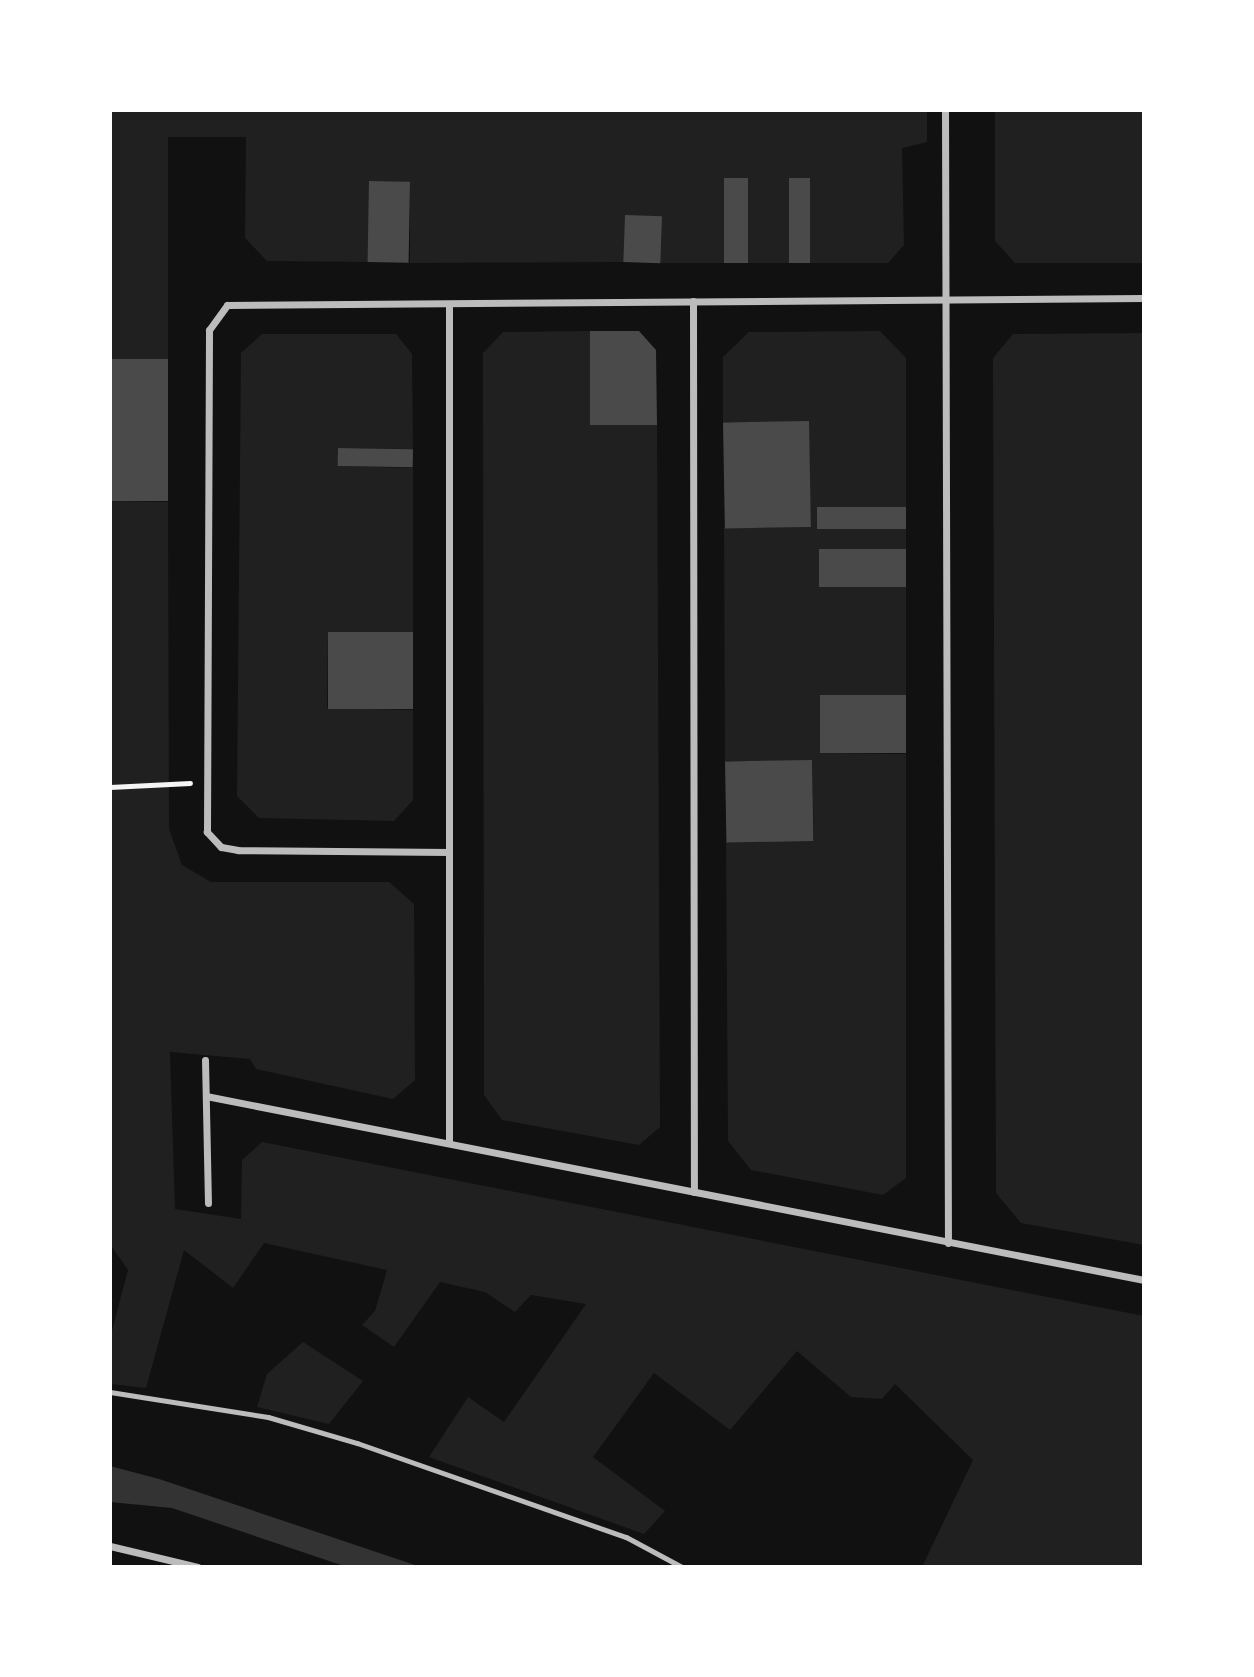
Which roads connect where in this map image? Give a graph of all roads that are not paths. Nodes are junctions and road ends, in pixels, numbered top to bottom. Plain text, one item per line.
1 (945, 110) edge
2 (1144, 298) edge
3 (945, 300) junction
4 (693, 301) junction
5 (449, 304) junction
6 (449, 852) junction
7 (205, 1060) dead end
8 (206, 1096) junction
9 (449, 1143) junction
10 (694, 1192) junction
11 (208, 1203) dead end
12 (948, 1243) junction
13 (1144, 1280) edge
14 (110, 1392) edge
15 (110, 1546) edge
16 (198, 1567) edge
17 (682, 1567) edge

1 - 3 street
2 - 3 street
3 - 4 street
3 - 12 street
4 - 5 street
4 - 10 street
5 - 6 street
5 - 6 street
6 - 9 street
7 - 8 street
8 - 9 street
8 - 11 street
9 - 10 street
10 - 12 street
12 - 13 street
14 - 17 lane
15 - 16 street

